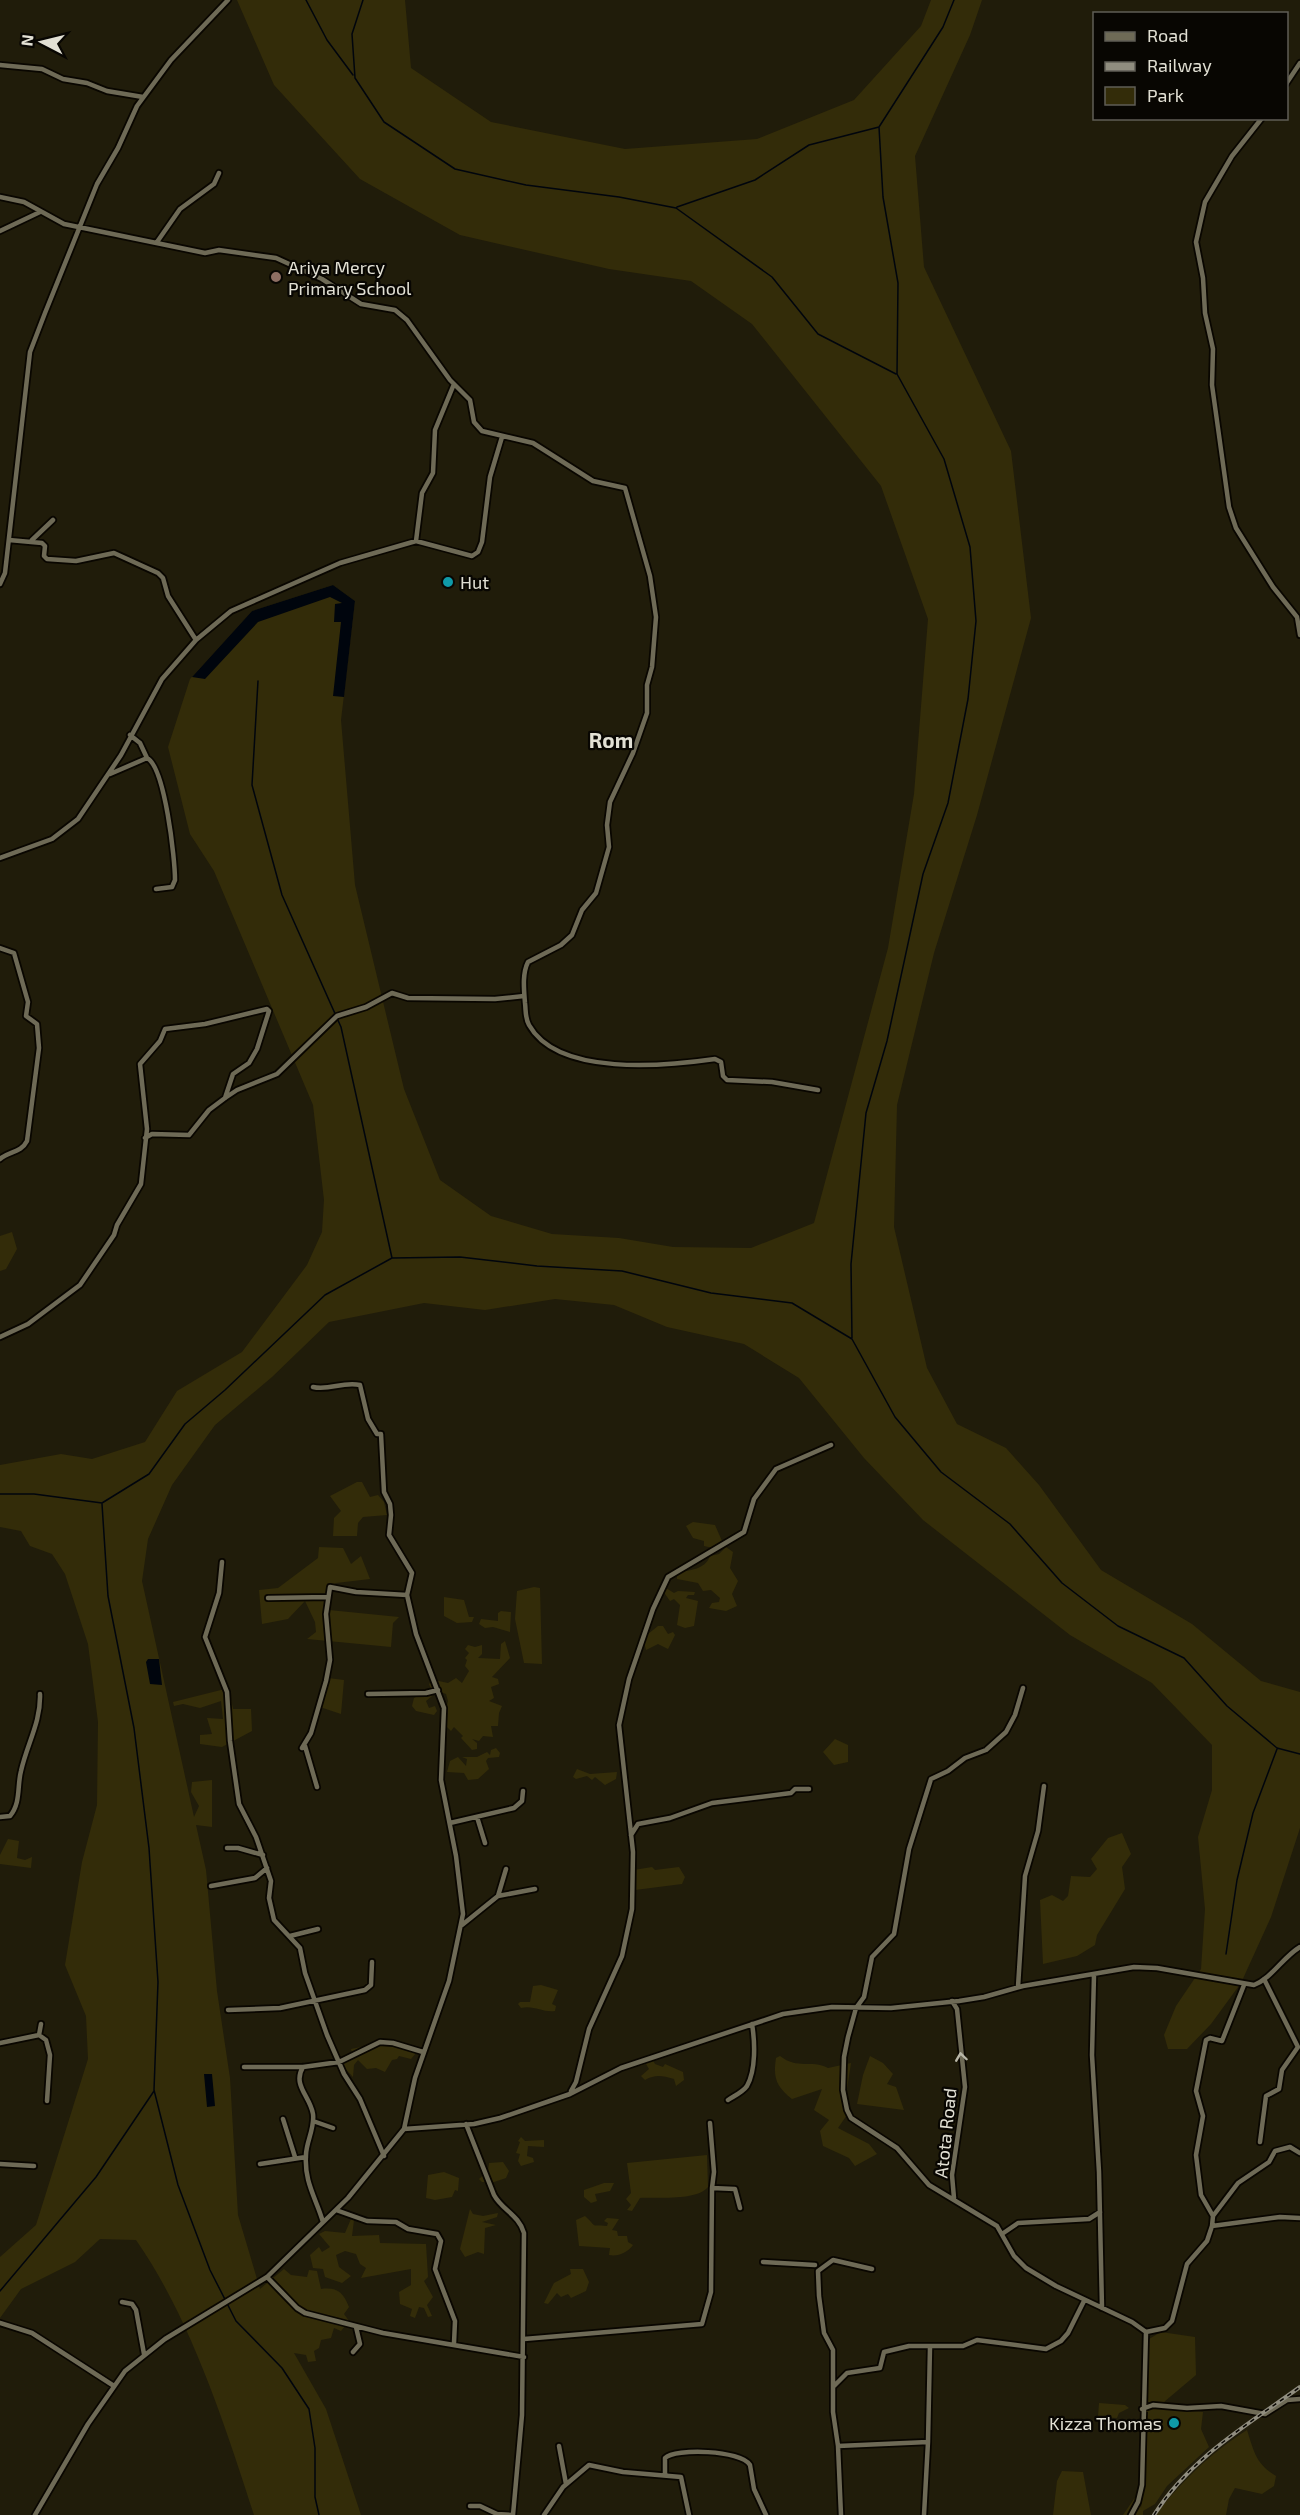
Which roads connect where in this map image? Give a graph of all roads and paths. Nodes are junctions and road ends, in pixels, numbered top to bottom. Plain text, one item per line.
1 (228, 0) edge
2 (1300, 63) edge
3 (0, 65) edge
4 (1288, 82) edge
5 (143, 97) junction
6 (1260, 120) edge
7 (219, 173) dead end
8 (0, 197) edge
9 (40, 212) junction
10 (81, 226) junction
11 (0, 231) edge
12 (158, 242) junction
13 (454, 384) junction
14 (502, 437) junction
15 (53, 520) dead end
16 (9, 540) junction
17 (32, 540) junction
18 (416, 541) junction
19 (0, 584) edge
20 (1300, 635) edge
21 (196, 640) junction
22 (130, 735) junction
23 (147, 758) junction
24 (110, 774) junction
25 (0, 858) edge
26 (156, 889) dead end
27 (0, 948) edge
28 (524, 996) junction
29 (818, 1090) dead end
30 (225, 1098) junction
31 (147, 1129) junction
32 (152, 1134) junction
33 (145, 1138) junction
34 (0, 1159) edge
35 (0, 1337) edge
36 (313, 1386) dead end
37 (831, 1445) dead end
38 (222, 1562) dead end
39 (407, 1595) junction
40 (328, 1597) junction
41 (268, 1598) dead end
42 (1023, 1688) dead end
43 (438, 1690) junction
44 (40, 1694) dead end
45 (368, 1694) dead end
46 (1044, 1786) dead end
47 (317, 1787) dead end
48 (809, 1789) dead end
49 (523, 1791) dead end
50 (0, 1817) edge
51 (477, 1817) junction
52 (450, 1823) junction
53 (632, 1835) junction
54 (485, 1843) dead end
55 (227, 1848) dead end
56 (263, 1855) junction
57 (267, 1868) junction
58 (506, 1869) dead end
59 (261, 1875) junction
60 (269, 1876) junction
61 (211, 1886) dead end
62 (535, 1889) dead end
63 (498, 1896) junction
64 (462, 1926) junction
65 (318, 1929) dead end
66 (290, 1936) junction
67 (1300, 1947) edge
68 (372, 1962) dead end
69 (1094, 1975) junction
70 (1264, 1979) junction
71 (1244, 1985) junction
72 (1018, 1987) junction
73 (315, 2001) junction
74 (952, 2001) junction
75 (856, 2008) junction
76 (228, 2010) dead end
77 (40, 2024) dead end
78 (752, 2024) junction
79 (39, 2035) junction
80 (0, 2043) edge
81 (423, 2052) junction
82 (339, 2062) junction
83 (244, 2067) dead end
84 (303, 2067) junction
85 (570, 2094) junction
86 (728, 2100) dead end
87 (47, 2101) dead end
88 (284, 2119) dead end
89 (313, 2121) junction
90 (710, 2123) dead end
91 (466, 2124) junction
92 (333, 2128) dead end
93 (404, 2129) junction
94 (1260, 2142) dead end
95 (1300, 2153) edge
96 (384, 2156) junction
97 (295, 2157) junction
98 (306, 2157) junction
99 (0, 2164) edge
100 (260, 2164) dead end
101 (34, 2166) dead end
102 (712, 2188) junction
103 (954, 2198) junction
104 (740, 2208) dead end
105 (336, 2210) junction
106 (1100, 2212) junction
107 (1213, 2216) junction
108 (1300, 2218) edge
109 (323, 2222) junction
110 (1212, 2226) junction
111 (1002, 2234) junction
112 (763, 2262) dead end
113 (815, 2265) dead end
114 (872, 2270) dead end
115 (267, 2277) junction
116 (1084, 2301) junction
117 (122, 2302) dead end
118 (1102, 2308) junction
119 (0, 2323) edge
120 (356, 2327) junction
121 (1146, 2332) junction
122 (524, 2339) junction
123 (454, 2343) junction
124 (930, 2347) junction
125 (353, 2352) dead end
126 (144, 2354) junction
127 (524, 2356) junction
128 (114, 2386) junction
129 (832, 2389) junction
130 (1300, 2399) edge
131 (1143, 2409) junction
132 (928, 2442) junction
133 (559, 2446) dead end
134 (838, 2446) junction
135 (665, 2475) junction
136 (566, 2484) junction
137 (470, 2506) dead end
138 (35, 2515) edge
139 (513, 2515) edge
140 (544, 2515) edge
141 (689, 2515) edge
142 (766, 2515) edge
143 (841, 2515) edge
144 (924, 2515) edge
145 (1131, 2515) edge

1 - 5 street
2 - 4 street
3 - 5 street
5 - 10 street
6 - 20 street
7 - 12 street
8 - 9 street
9 - 10 street
9 - 11 street
10 - 12 street
10 - 16 street
12 - 13 street
13 - 14 street
13 - 18 street
14 - 18 street
14 - 28 street
15 - 17 street
16 - 17 street
16 - 19 street
17 - 21 street
18 - 21 street
21 - 22 street
22 - 23 street
22 - 24 street
23 - 24 street
23 - 26 street
24 - 25 street
27 - 34 street
28 - 29 street
28 - 30 street
30 - 31 street
30 - 32 street
31 - 32 street
31 - 33 street
32 - 33 street
33 - 35 street
36 - 39 street
37 - 53 street
38 - 56 street
39 - 40 street
39 - 43 street
40 - 41 street
40 - 47 street
42 - 75 street
43 - 45 street
43 - 52 street
44 - 50 street
46 - 72 street
48 - 53 street
49 - 51 street
51 - 52 street
51 - 54 street
52 - 64 street
53 - 85 street
55 - 56 street
56 - 57 street
57 - 59 street
57 - 60 street
58 - 63 street
59 - 60 street
59 - 61 street
60 - 66 street
62 - 63 street
63 - 64 street
64 - 81 street
65 - 66 street
66 - 73 street
67 - 70 street
68 - 73 street
69 - 71 street
69 - 72 street
69 - 106 street
70 - 71 street
70 - 94 street
71 - 107 street
72 - 74 street
73 - 76 street
73 - 82 street
74 - 75 street
103 -> 74 street, Atota Road
75 - 78 street
75 - 103 street
77 - 79 street
78 - 85 street
78 - 86 street
79 - 80 street
79 - 87 street
81 - 82 street
81 - 93 street
82 - 84 street
82 - 96 street
83 - 84 street
84 - 89 street
85 - 91 street
88 - 97 street
89 - 92 street
89 - 98 street
90 - 102 street
91 - 93 street
91 - 122 street
93 - 96 street
95 - 107 street
96 - 105 street
97 - 98 street
97 - 100 street
98 - 109 street
99 - 101 street
102 - 104 street
102 - 122 street
103 - 111 street
105 - 109 street
105 - 123 street
106 - 111 street
106 - 118 street
107 - 110 street
108 - 110 street
109 - 115 street
110 - 121 street
111 - 116 street
112 - 113 street
114 - 129 street
115 - 120 street
115 - 126 street
116 - 118 street
116 - 124 street
117 - 126 street
118 - 121 street
119 - 128 street
120 - 123 street
120 - 125 street
121 - 131 street
122 - 127 street
123 - 127 street
124 - 129 street
124 - 132 street
126 - 128 street
127 - 139 street
128 - 138 street
129 - 134 street
130 - 131 street
131 - 145 street
132 - 134 street
132 - 144 street
133 - 136 street
134 - 143 street
135 - 136 street
135 - 141 street
135 - 142 street
136 - 140 street
137 - 139 street

